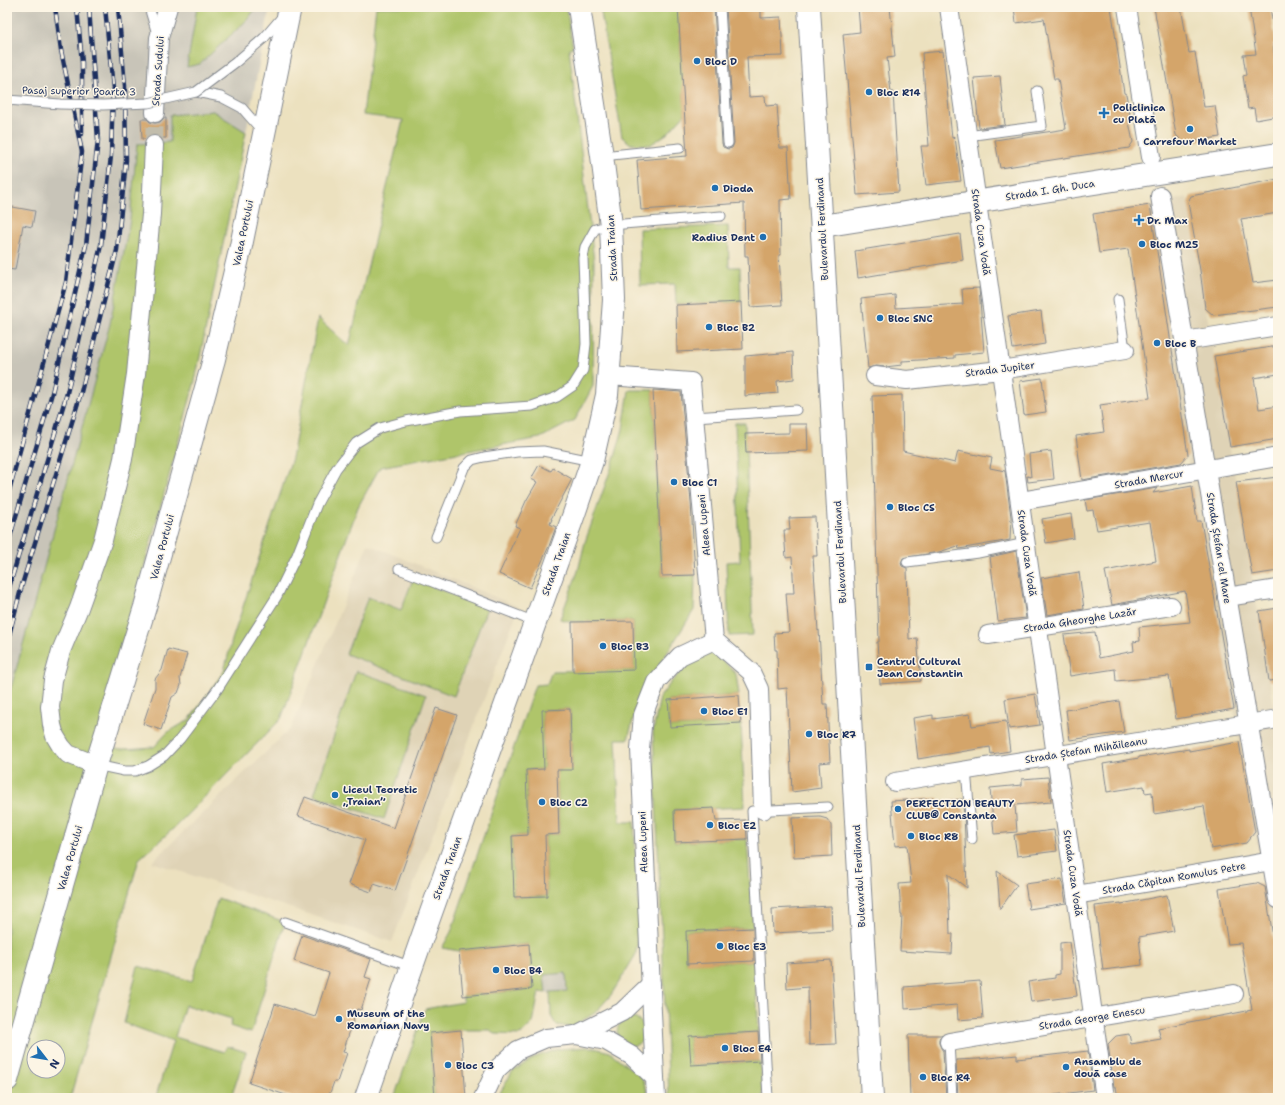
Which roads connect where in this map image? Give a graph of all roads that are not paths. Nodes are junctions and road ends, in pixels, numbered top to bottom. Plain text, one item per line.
1 (149, 7) edge
2 (168, 7) edge
3 (579, 7) edge
4 (720, 7) edge
5 (809, 7) edge
6 (949, 7) edge
7 (1127, 7) edge
8 (290, 8) edge
9 (159, 38) junction
10 (1037, 91) dead end
11 (196, 92) junction
12 (7, 100) edge
13 (155, 112) tunnel mouth
14 (264, 133) junction
15 (968, 136) junction
16 (728, 143) dead end
17 (154, 145) tunnel mouth
18 (680, 148) dead end
19 (1278, 154) edge
20 (602, 156) junction
21 (1152, 157) dead end
22 (1160, 196) dead end
23 (977, 202) junction
24 (721, 216) dead end
25 (822, 226) junction
26 (603, 227) junction
27 (1118, 299) dead end
28 (1278, 326) edge
29 (1184, 341) junction
30 (1125, 350) joint
31 (1001, 370) junction
32 (609, 376) junction
33 (874, 376) dead end
34 (796, 410) dead end
35 (695, 417) junction
36 (1278, 457) edge
37 (592, 461) junction
38 (1206, 469) junction
39 (1020, 501) junction
40 (436, 537) dead end
41 (1026, 543) junction
42 (907, 562) dead end
43 (399, 569) dead end
44 (1278, 589) edge
45 (1227, 597) junction
46 (1171, 606) dead end
47 (535, 622) junction
48 (1038, 627) junction
49 (988, 635) dead end
50 (714, 640) junction
51 (1278, 719) edge
52 (1249, 724) junction
53 (1056, 755) junction
54 (96, 765) junction
55 (966, 770) junction
56 (895, 782) dead end
57 (828, 806) dead end
58 (763, 810) junction
59 (972, 839) dead end
60 (1272, 861) junction
61 (1076, 895) junction
62 (1278, 900) edge
63 (285, 922) dead end
64 (412, 968) junction
65 (651, 984) junction
66 (1234, 994) dead end
67 (1094, 1018) junction
68 (576, 1035) junction
69 (949, 1042) joint
70 (655, 1078) junction
71 (7, 1080) edge
72 (366, 1098) edge
73 (483, 1098) edge
74 (656, 1098) edge
75 (768, 1098) edge
76 (872, 1098) edge
77 (952, 1098) edge
78 (1105, 1098) edge

1 - 9 lane
2 - 9 street, Strada Sudului
3 - 20 street, Strada Traian
4 - 16 lane
5 - 25 street, Bulevardul Ferdinand
6 - 15 street, Strada Cuza Vodă
7 - 21 street
8 - 11 lane, Pasaj superior Poarta 3, bridge
8 - 14 street, Valea Portului
9 - 13 street, Strada Sudului
10 - 15 lane
11 - 12 lane, Pasaj superior Poarta 3, bridge
11 - 14 lane, Pasaj superior Poarta 3
14 - 54 street, Valea Portului
15 - 23 street, Strada Cuza Vodă
17 - 54 street
18 - 20 lane
19 - 23 street, Strada I. Gh. Duca
20 - 26 street, Strada Traian
22 - 29 street, Strada Ștefan cel Mare
23 - 25 street, Strada I. Gh. Duca
23 - 31 street, Strada Cuza Vodă
24 - 26 lane
25 - 76 street, Bulevardul Ferdinand
26 - 32 street, Strada Traian
26 - 54 lane
27 - 30 lane
28 - 29 street
29 - 38 street, Strada Ștefan cel Mare
30 - 31 street, Strada Jupiter
31 - 33 street, Strada Jupiter
31 - 39 street, Strada Cuza Vodă
32 - 35 street, Aleea Lupeni
32 - 37 street, Strada Traian
34 - 35 lane
35 - 50 street, Aleea Lupeni
36 - 38 street, Strada Mercur
37 - 40 lane
37 - 47 street, Strada Traian
38 - 39 street, Strada Mercur
38 - 45 street, Strada Ștefan cel Mare
39 - 41 street, Strada Cuza Vodă
41 - 42 lane
41 - 48 street, Strada Cuza Vodă
43 - 47 lane
44 - 45 street
45 - 52 street, Strada Ștefan cel Mare
46 - 48 street, Strada Gheorghe Lazăr
47 - 64 street, Strada Traian
48 - 49 street, Strada Gheorghe Lazăr
48 - 53 street, Strada Cuza Vodă
50 - 58 street
50 - 65 street, Aleea Lupeni
51 - 52 street, Strada Ștefan Mihăileanu
52 - 53 street, Strada Ștefan Mihăileanu
52 - 60 street, Strada Ștefan cel Mare
53 - 55 street, Strada Ștefan Mihăileanu
53 - 61 street, Strada Cuza Vodă
54 - 71 street, Valea Portului
55 - 56 street, Strada Ștefan Mihăileanu
55 - 59 lane
57 - 58 lane
58 - 75 lane
60 - 61 street, Strada Căpitan Romulus Petre
60 - 62 street, Strada Ștefan cel Mare
61 - 67 street, Strada Cuza Vodă
63 - 64 lane
64 - 72 street, Strada Traian
65 - 68 street
65 - 70 street, Aleea Lupeni
66 - 67 street, Strada George Enescu
67 - 69 street, Strada George Enescu
67 - 78 street, Strada Cuza Vodă
68 - 70 street
68 - 73 street
69 - 77 lane
70 - 74 street, Aleea Lupeni

